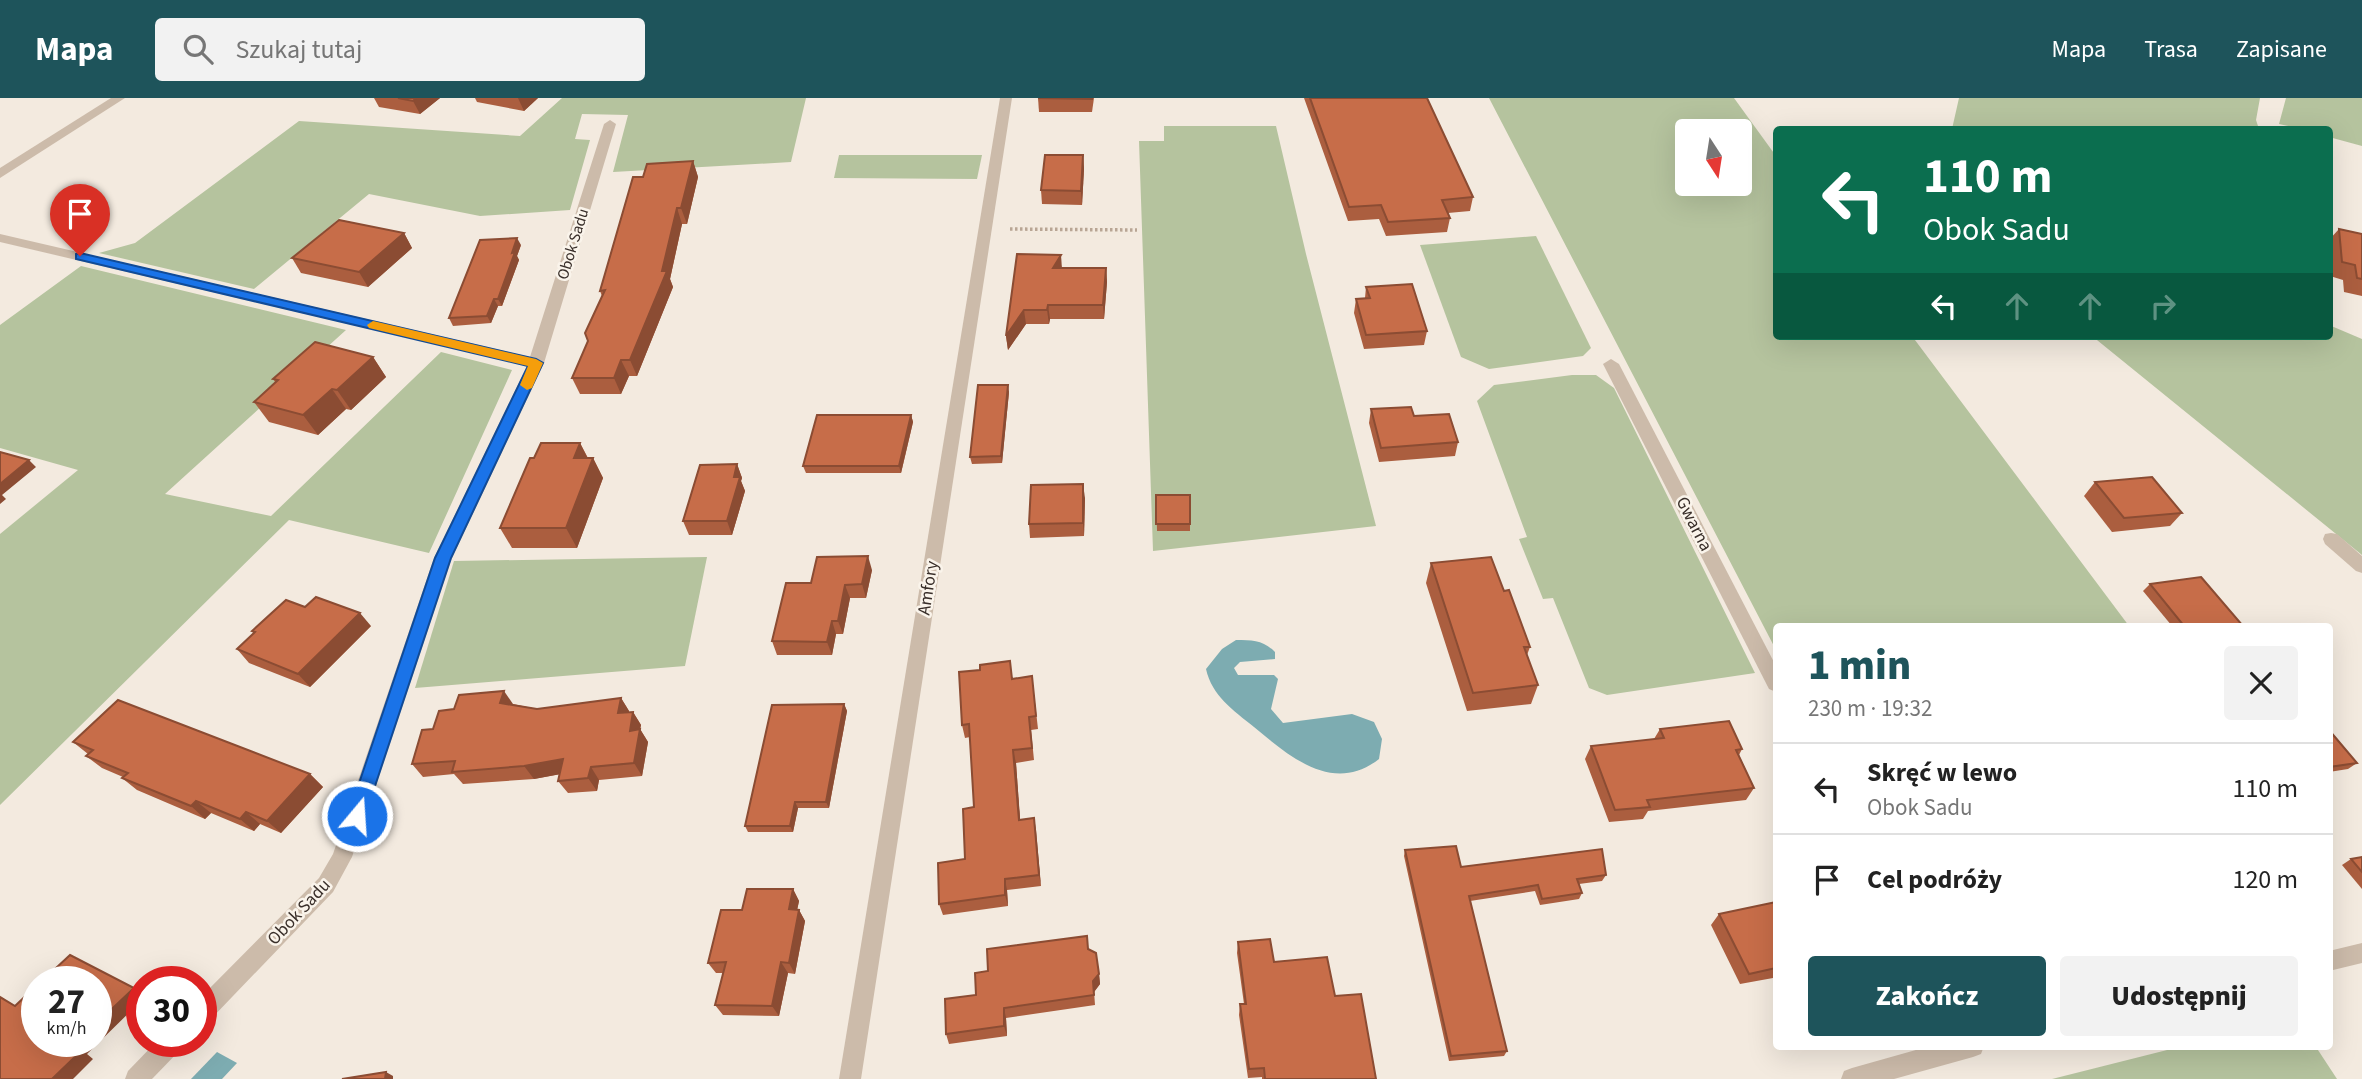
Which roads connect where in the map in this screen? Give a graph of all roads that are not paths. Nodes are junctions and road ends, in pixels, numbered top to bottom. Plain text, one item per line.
1 (119, 98) edge
2 (1006, 98) edge
3 (610, 124) dead end
4 (0, 174) edge
5 (0, 238) edge
6 (536, 363) junction
7 (1611, 364) dead end
8 (2331, 539) dead end
9 (2362, 566) edge
10 (1773, 678) edge
11 (2362, 953) edge
12 (2333, 960) edge
13 (217, 997) edge
14 (1956, 1050) edge
15 (157, 1057) edge
16 (136, 1079) edge
17 (850, 1079) edge
18 (1852, 1079) edge

1 - 4 street
2 - 17 street, Amfory
3 - 6 street, Obok Sadu
5 - 6 street
6 - 13 street, Obok Sadu
7 - 10 street, Gwarna
8 - 9 street
11 - 12 street
14 - 18 street
15 - 16 street

